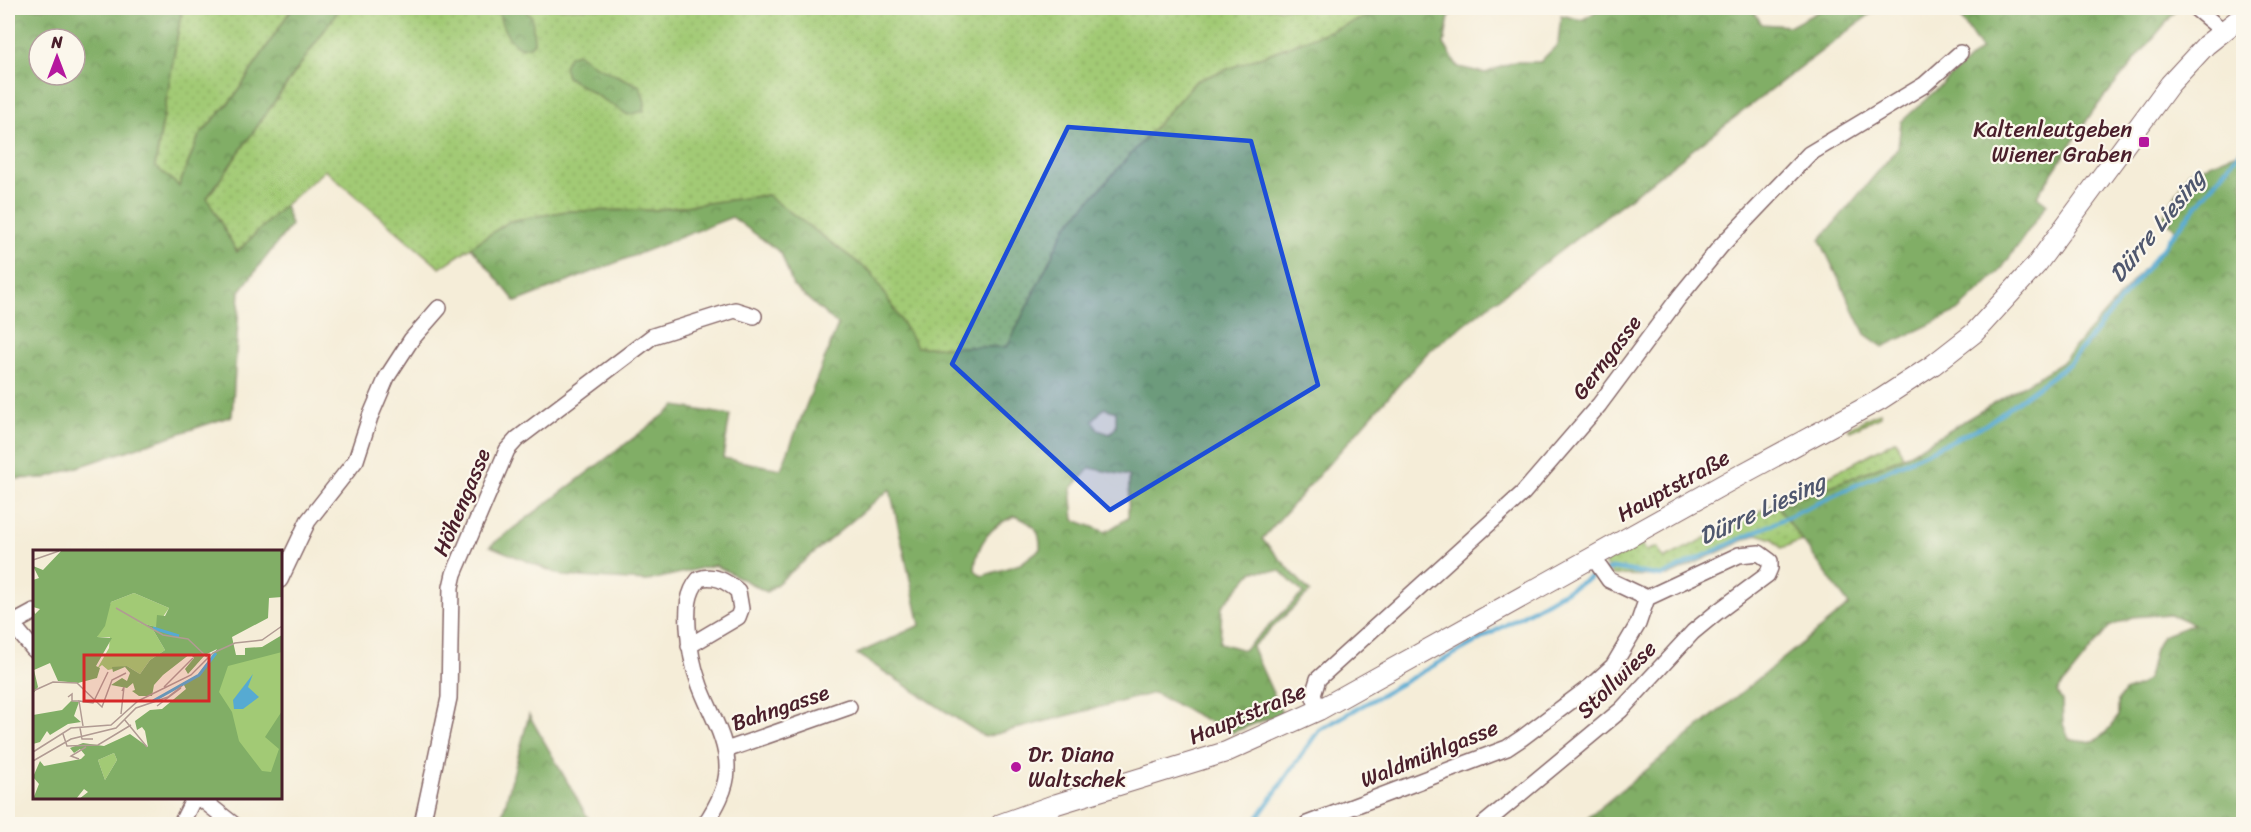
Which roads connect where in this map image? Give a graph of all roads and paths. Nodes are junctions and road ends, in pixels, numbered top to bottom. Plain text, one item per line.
1 (2195, 8) edge
2 (2244, 15) edge
3 (2223, 31) junction
4 (1960, 53) dead end
5 (439, 308) dead end
6 (754, 315) dead end
7 (284, 559) edge
8 (1595, 561) junction
9 (1647, 598) junction
10 (33, 612) edge
11 (10, 621) edge
12 (689, 646) junction
13 (33, 649) edge
14 (849, 707) dead end
15 (1319, 710) junction
16 (726, 750) junction
17 (194, 799) edge
18 (201, 799) edge
19 (181, 825) edge
20 (232, 825) edge
21 (422, 825) edge
22 (705, 825) edge
23 (1001, 825) edge
24 (1307, 825) edge
25 (1484, 825) edge

1 - 3 street
2 - 3 main road, Hauptstraße
3 - 8 main road, Hauptstraße
4 - 15 street, Gerngasse
5 - 7 street
6 - 21 street, Höhengasse
8 - 9 street
8 - 15 main road, Hauptstraße
9 - 24 street, Waldmühlgasse
9 - 25 street, Stollwiese
10 - 11 street
11 - 13 street
12 - 12 street, Bahngasse
12 - 16 street, Bahngasse
14 - 16 street, Bahngasse
15 - 23 main road, Hauptstraße
16 - 22 street, Bahngasse
17 - 19 street
18 - 20 street

